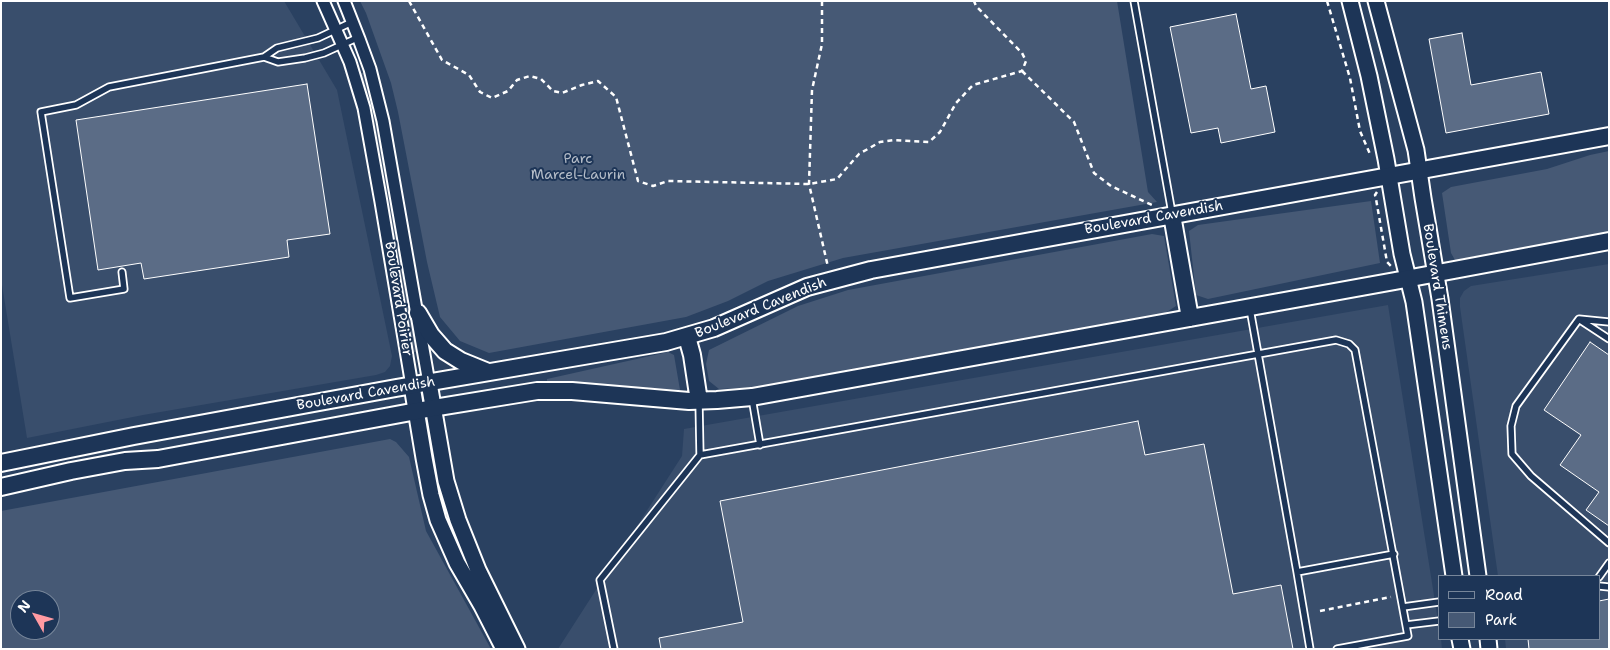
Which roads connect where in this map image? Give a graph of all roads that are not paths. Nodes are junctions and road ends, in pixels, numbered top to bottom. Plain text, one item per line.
1 (323, 1) edge
2 (344, 1) edge
3 (1134, 1) edge
4 (1350, 1) edge
5 (1376, 1) edge
6 (352, 22) junction
7 (336, 30) junction
8 (359, 37) junction
9 (343, 45) junction
10 (264, 57) junction
11 (1609, 136) edge
12 (1419, 170) junction
13 (1389, 176) junction
14 (1172, 215) junction
15 (1609, 241) edge
16 (122, 272) dead end
17 (1436, 272) junction
18 (1408, 278) junction
19 (1250, 306) junction
20 (418, 313) junction
21 (1190, 318) junction
22 (1578, 319) junction
23 (1609, 322) edge
24 (687, 337) junction
25 (1609, 339) edge
26 (1258, 355) junction
27 (488, 372) junction
28 (429, 383) junction
29 (412, 386) junction
30 (752, 397) junction
31 (699, 401) junction
32 (433, 408) junction
33 (416, 411) junction
34 (134, 436) junction
35 (760, 445) junction
36 (700, 456) junction
37 (139, 460) junction
38 (1, 463) edge
39 (1, 487) edge
40 (1609, 543) edge
41 (1394, 554) junction
42 (1609, 563) edge
43 (1297, 572) junction
44 (1454, 575) edge
45 (1478, 575) edge
46 (1600, 576) edge
47 (1438, 602) edge
48 (1403, 607) junction
49 (1438, 621) edge
50 (1406, 626) junction
51 (504, 649) edge
52 (517, 649) edge
53 (614, 649) edge
54 (1310, 649) edge
55 (1337, 649) edge

1 - 7 street, Boulevard Poirier
2 - 6 street, Boulevard Poirier
3 - 14 lane
4 - 13 street, Boulevard Thimens
5 - 12 street, Boulevard Thimens
6 - 7 lane
6 - 8 street, Boulevard Poirier
7 - 9 street, Boulevard Poirier
7 - 10 lane
8 - 9 lane
8 - 20 street, Boulevard Poirier
9 - 10 lane
9 - 29 street, Boulevard Poirier
10 - 16 lane
11 - 12 main road, Boulevard Cavendish
12 - 13 main road, Boulevard Cavendish
12 - 17 street, Boulevard Thimens
13 - 14 main road, Boulevard Cavendish
13 - 18 street, Boulevard Thimens
14 - 21 main road
14 - 24 main road, Boulevard Cavendish
15 - 17 main road, Boulevard Cavendish
17 - 18 main road, Boulevard Cavendish
17 - 45 street, Boulevard Thimens
18 - 19 main road, Boulevard Cavendish
18 - 44 street, Boulevard Thimens
19 - 21 main road, Boulevard Cavendish
19 - 26 lane
20 - 27 main road
20 - 28 street, Boulevard Poirier
21 - 30 main road, Boulevard Cavendish
22 - 23 lane
22 - 25 lane
22 - 40 lane
24 - 27 main road, Boulevard Cavendish
24 - 31 main road
26 - 35 lane
26 - 41 lane
26 - 43 lane
27 - 28 main road, Boulevard Cavendish
28 - 29 main road, Boulevard Cavendish
28 - 32 street, Boulevard Poirier
29 - 33 street, Boulevard Poirier
29 - 34 main road, Boulevard Cavendish
30 - 31 main road, Boulevard Cavendish
30 - 35 lane
31 - 32 main road, Boulevard Cavendish
31 - 36 lane
32 - 33 main road, Boulevard Cavendish
32 - 52 street, Boulevard Poirier
33 - 37 main road, Boulevard Cavendish
33 - 51 street, Boulevard Poirier
34 - 37 main road
34 - 38 main road, Boulevard Cavendish
35 - 36 lane
36 - 53 lane
37 - 39 main road, Boulevard Cavendish
41 - 43 lane
41 - 48 lane
42 - 46 lane
43 - 54 lane
47 - 48 lane
48 - 50 lane
49 - 50 lane
50 - 55 lane

